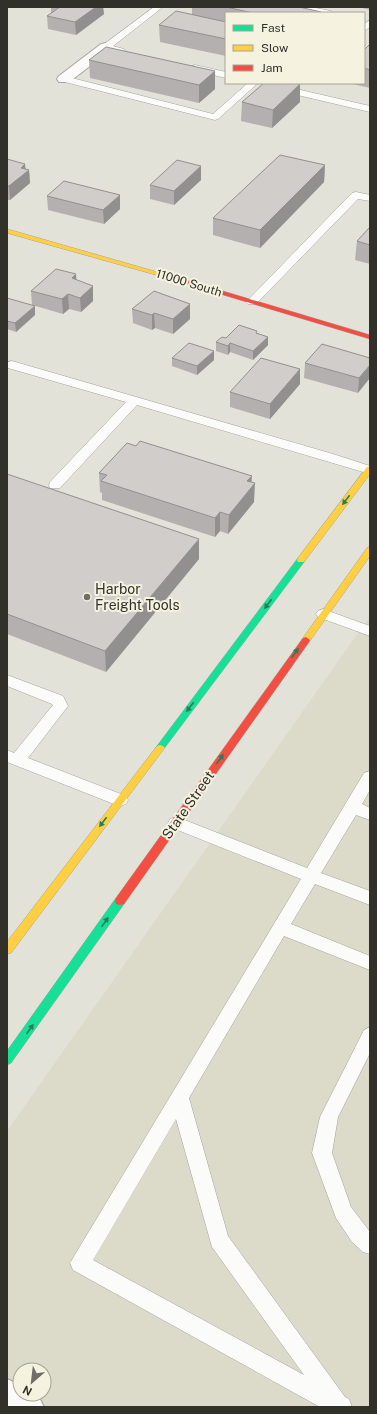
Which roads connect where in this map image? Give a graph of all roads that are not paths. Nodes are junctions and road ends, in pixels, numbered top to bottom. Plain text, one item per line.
1 (159, 7) edge
2 (298, 7) edge
3 (323, 12) edge
4 (106, 47) junction
5 (129, 53) edge
6 (189, 67) edge
7 (225, 75) edge
8 (64, 79) joint
9 (252, 84) edge
10 (299, 84) edge
11 (370, 109) edge
12 (370, 198) edge
13 (7, 231) edge
14 (252, 302) junction
15 (370, 337) edge
16 (12, 365) dead end
17 (135, 400) junction
18 (369, 470) edge
19 (55, 485) dead end
20 (370, 550) edge
21 (323, 614) junction
22 (370, 630) edge
23 (7, 680) edge
24 (12, 758) edge
25 (370, 777) edge
26 (120, 800) junction
27 (352, 807) junction
28 (370, 814) edge
29 (176, 822) junction
30 (311, 876) junction
31 (370, 898) edge
32 (280, 927) junction
33 (7, 950) edge
34 (370, 963) edge
35 (370, 1035) edge
36 (7, 1060) edge
37 (179, 1097) junction
38 (370, 1244) edge
39 (7, 1395) edge
40 (340, 1406) edge
41 (28, 1407) edge

1 - 4 lane
2 - 3 lane
4 - 5 lane
4 - 8 street
6 - 7 lane
8 - 9 lane
10 - 11 lane
12 - 14 lane
13 - 14 main road, 11000 South
14 - 15 main road, 11000 South
16 - 17 lane
17 - 18 lane
17 - 19 lane
18 -> 26 main road
20 - 21 main road, State Street
21 - 22 lane
29 -> 21 main road, State Street
23 - 24 lane
24 - 26 lane
25 - 27 lane
26 -> 33 main road
27 - 28 lane
27 - 30 lane
29 - 30 lane
36 -> 29 main road, State Street
30 - 31 lane
30 - 32 lane
32 - 34 lane
32 - 37 lane
35 - 38 lane
37 - 40 lane
37 - 40 lane
39 - 41 street

